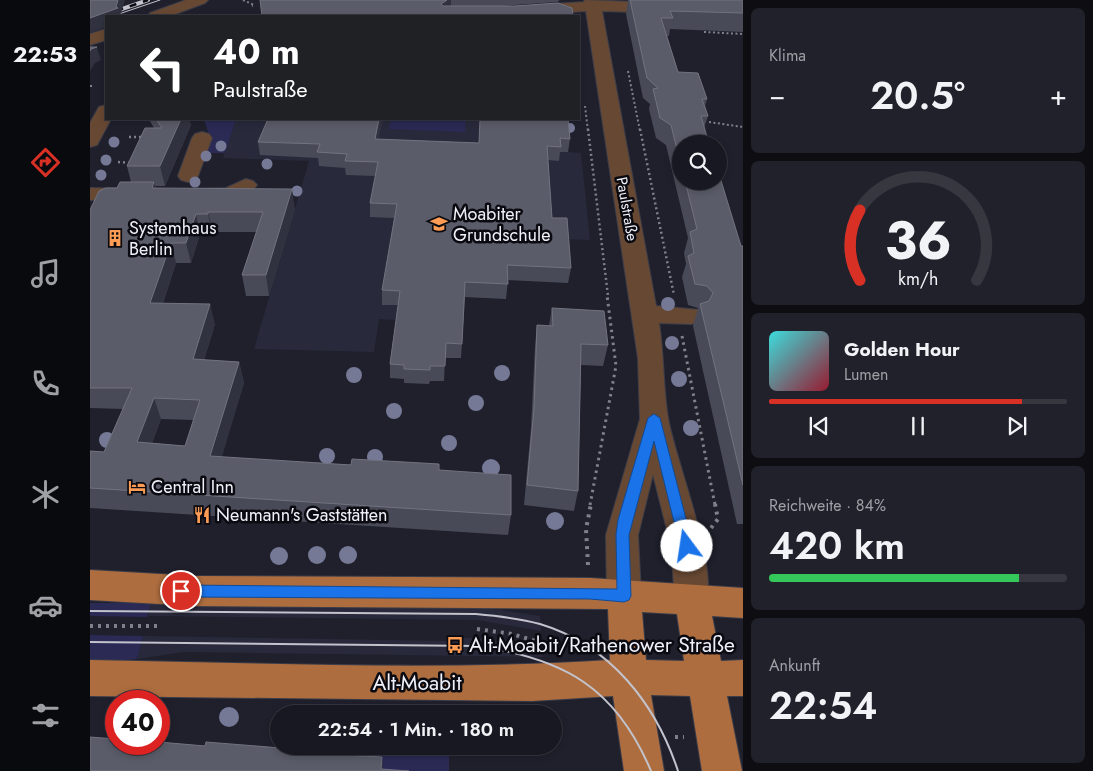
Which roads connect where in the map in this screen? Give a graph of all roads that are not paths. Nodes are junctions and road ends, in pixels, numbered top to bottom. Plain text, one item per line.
1 (200, 0) edge
2 (592, 3) edge
3 (679, 9) edge
4 (521, 11) edge
5 (159, 15) edge
6 (105, 34) edge
7 (90, 40) edge
8 (105, 113) edge
9 (202, 138) dead end
10 (90, 141) edge
11 (246, 185) dead end
12 (90, 194) edge
13 (155, 194) edge
14 (645, 314) junction
15 (684, 316) road end
16 (654, 418) junction
17 (90, 585) edge
18 (624, 596) junction
19 (692, 601) junction
20 (743, 603) edge
21 (629, 677) junction
22 (90, 678) edge
23 (743, 678) edge
24 (706, 679) junction
25 (644, 771) edge
26 (722, 771) edge

1 - 5 street
2 - 3 street
2 - 4 street
2 - 14 street, Paulstraße
6 - 7 street
8 - 10 street
9 - 11 street
12 - 13 street
14 - 15 street
14 - 16 street, Paulstraße
16 - 18 street, Paulstraße
16 - 19 street, Paulstraße
17 - 18 main road
18 - 19 main road
18 - 21 main road
19 - 20 main road
19 - 24 main road, Paulstraße
21 - 22 main road, Alt-Moabit
21 - 24 main road, Alt-Moabit
21 - 25 main road
23 - 24 main road, Alt-Moabit
24 - 26 main road, Paulstraße

